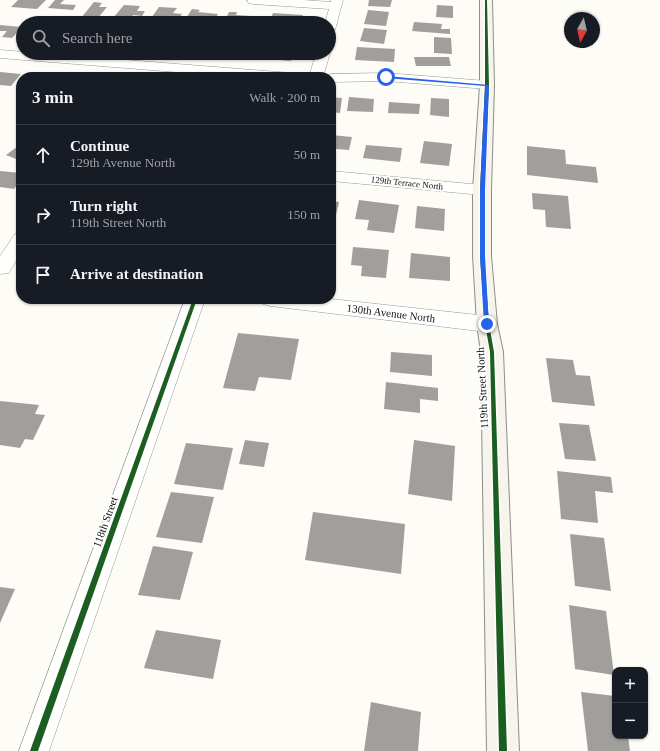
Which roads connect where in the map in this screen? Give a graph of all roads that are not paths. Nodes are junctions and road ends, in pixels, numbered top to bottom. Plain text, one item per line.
1 (253, 0) edge
2 (486, 0) edge
3 (336, 3) edge
4 (333, 16) edge
5 (0, 54) edge
6 (16, 55) edge
7 (76, 60) edge
8 (321, 60) edge
9 (228, 72) edge
10 (317, 72) edge
11 (336, 78) edge
12 (487, 85) junction
13 (336, 176) edge
14 (482, 190) junction
15 (16, 246) edge
16 (1, 268) edge
17 (16, 270) edge
18 (193, 304) edge
19 (313, 304) edge
20 (487, 324) junction
21 (34, 751) edge
22 (503, 751) edge

1 - 3 street
2 - 12 street, 119th Street North
3 - 4 street
5 - 6 street
7 - 9 street
8 - 10 street
11 - 12 street
12 - 14 street, 119th Street North
13 - 14 street, 129th Terrace North
14 - 20 street, 119th Street North
15 - 16 street
16 - 17 street
18 - 21 street, 118th Street
19 - 20 street, 130th Avenue North
20 - 22 street, 119th Street North

